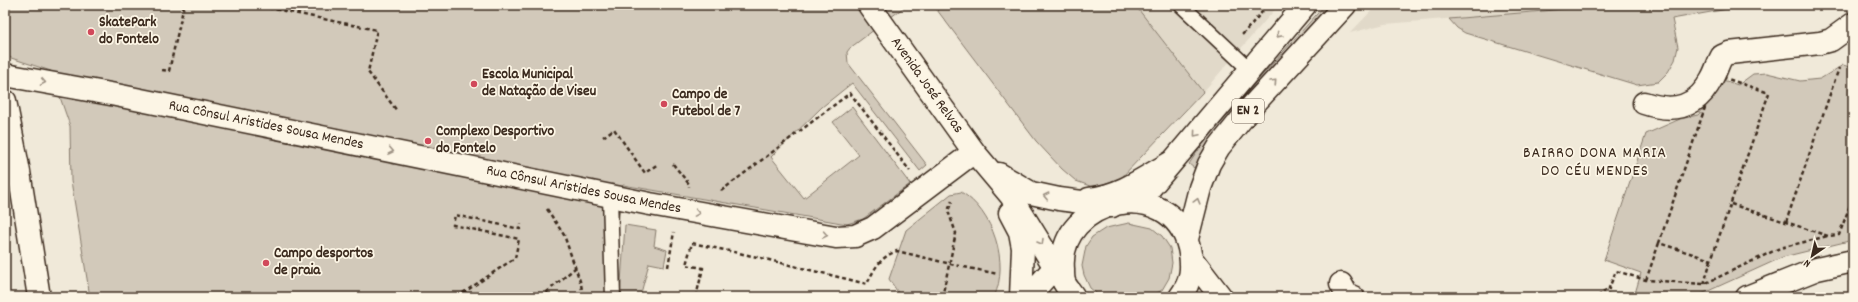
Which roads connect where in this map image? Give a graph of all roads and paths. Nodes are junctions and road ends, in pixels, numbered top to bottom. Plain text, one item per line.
1 (184, 5) edge
2 (255, 5) edge
3 (869, 5) edge
4 (1181, 5) edge
5 (1268, 5) edge
6 (1305, 5) edge
7 (1345, 5) edge
8 (1850, 5) edge
9 (1853, 9) edge
10 (1853, 24) edge
11 (1229, 51) junction
12 (1839, 68) dead end
13 (162, 70) dead end
14 (1249, 70) junction
15 (5, 76) edge
16 (5, 101) edge
17 (1644, 103) dead end
18 (397, 111) dead end
19 (603, 137) dead end
20 (980, 159) junction
21 (1173, 161) junction
22 (658, 164) dead end
23 (673, 164) dead end
24 (911, 171) dead end
25 (945, 174) junction
26 (526, 179) junction
27 (688, 192) dead end
28 (720, 192) dead end
29 (610, 196) junction
30 (1853, 197) edge
31 (1075, 201) junction
32 (1118, 204) junction
33 (1731, 204) junction
34 (1786, 222) junction
35 (521, 224) dead end
36 (681, 233) dead end
37 (693, 236) dead end
38 (1828, 236) junction
39 (692, 243) junction
40 (1659, 243) junction
41 (1189, 249) junction
42 (1711, 260) junction
43 (1853, 261) edge
44 (950, 264) junction
45 (959, 266) dead end
46 (668, 267) dead end
47 (964, 267) dead end
48 (575, 268) junction
49 (1064, 276) edge
50 (1646, 280) junction
51 (1704, 284) junction
52 (1609, 288) junction
53 (1024, 291) edge
54 (39, 297) edge
55 (457, 297) edge
56 (541, 297) edge
57 (583, 297) edge
58 (613, 297) edge
59 (696, 297) edge
60 (942, 297) edge
61 (1180, 297) edge
62 (1221, 297) edge
63 (1598, 297) edge
64 (1608, 297) edge
65 (1747, 297) edge

1 - 13 path
2 - 18 path
3 - 20 street, Avenida José Relvas
4 - 11 lane
5 - 11 path
6 -> 14 street, EN 2
41 -> 7 street, EN 2
8 - 9 street
10 - 17 street
11 - 14 lane
12 - 34 path
14 -> 21 street, EN 2
15 -> 26 street, Rua Cônsul Aristides Sousa Mendes
16 - 54 street
19 - 22 path
20 - 25 street, Rua Cônsul Aristides Sousa Mendes
31 -> 20 street, Avenida José Relvas
20 -> 49 street, Avenida José Relvas
20 - 53 street, Avenida José Relvas
21 - 31 street
21 - 32 street, EN 2
23 - 27 path
24 - 28 path
29 -> 25 street, Rua Cônsul Aristides Sousa Mendes
25 - 44 path
26 - 29 street, Rua Cônsul Aristides Sousa Mendes
26 - 48 path
29 - 58 lane
30 - 38 path
31 - 32 street, Avenida José Relvas
32 - 41 street, EN 2
32 - 49 street, EN 2
33 - 34 path
33 - 40 path
33 - 42 path
34 - 38 path
35 - 55 path
36 - 46 path
37 - 39 path
38 - 51 path
39 - 44 path
39 - 59 path
40 - 42 path
40 - 50 path
41 - 61 street, EN 2
41 - 62 street
42 - 51 path
43 - 65 street
44 - 45 path
44 - 60 path
47 - 53 path
48 - 56 path
48 - 57 path
49 - 53 street, EN 2
50 - 51 path
50 - 52 path
52 - 63 path
52 - 64 path

